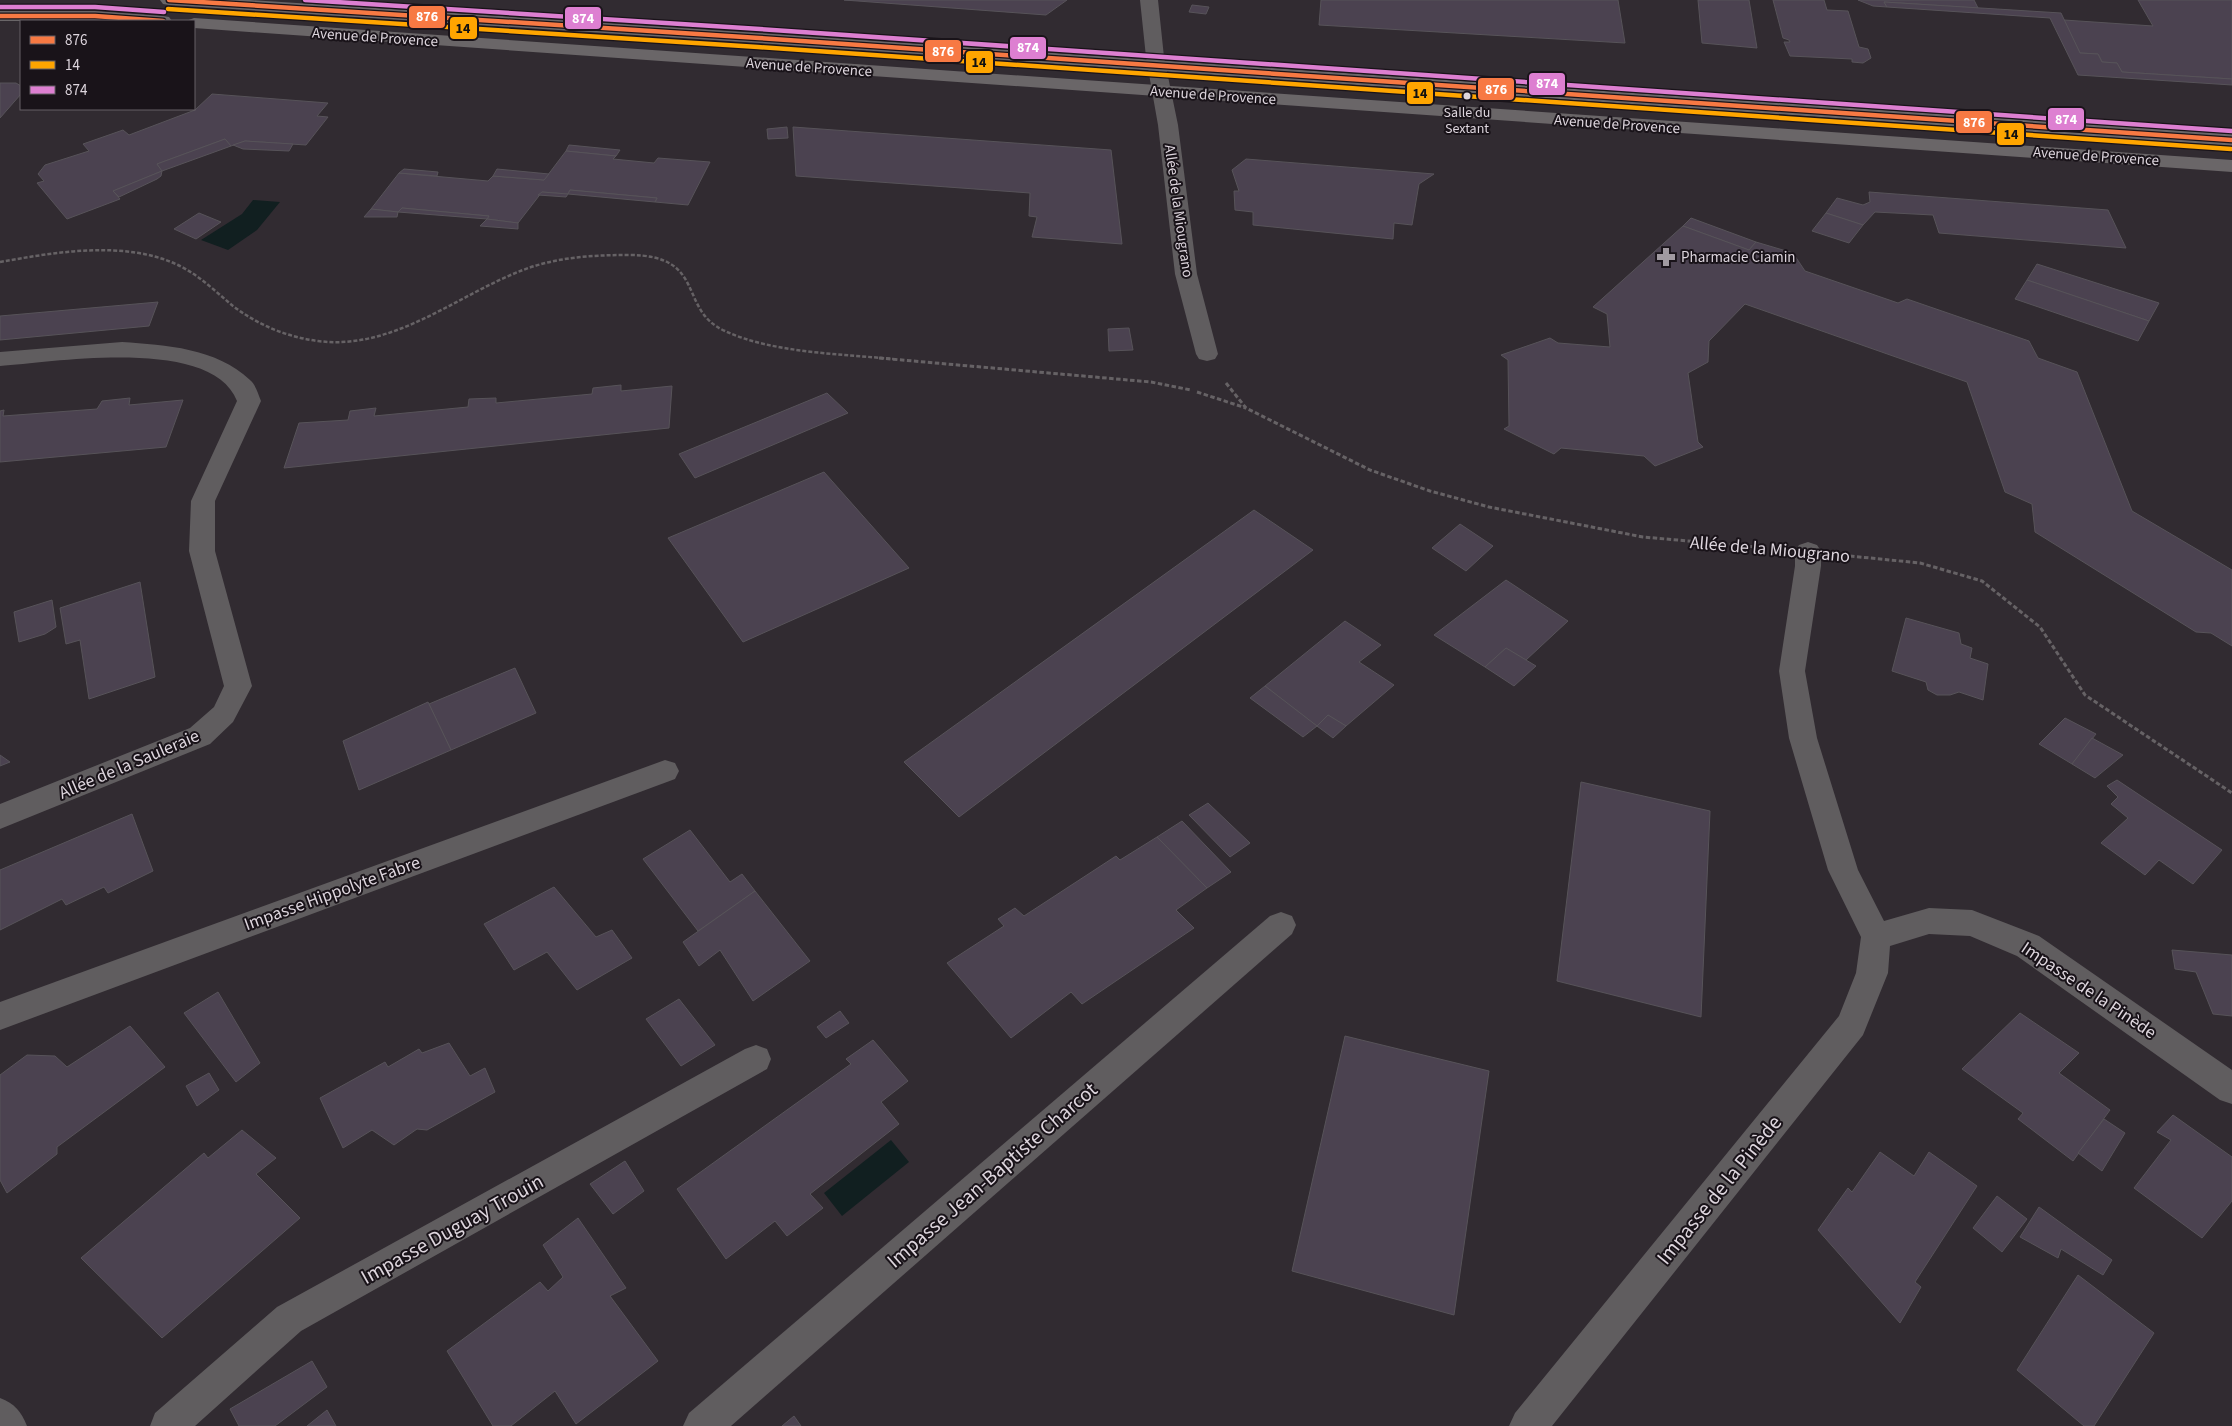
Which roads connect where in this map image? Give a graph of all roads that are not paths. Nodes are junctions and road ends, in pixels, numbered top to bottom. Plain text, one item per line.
1 (169, 0) edge
2 (1149, 0) edge
3 (0, 16) edge
4 (149, 20) edge
5 (195, 24) edge
6 (1157, 67) junction
7 (1163, 91) junction
8 (2232, 140) edge
9 (2232, 166) edge
10 (1207, 354) dead end
11 (0, 359) edge
12 (1808, 551) road end
13 (665, 771) dead end
14 (0, 817) edge
15 (1281, 925) dead end
16 (1876, 937) junction
17 (0, 1016) edge
18 (756, 1059) dead end
19 (2232, 1089) edge
20 (0, 1417) edge
21 (8, 1426) edge
22 (168, 1426) edge
23 (702, 1426) edge
24 (1528, 1426) edge

1 - 6 main road, Avenue de Provence
2 - 6 street, Allée de la Miougrano
3 - 4 main road
5 - 7 main road, Avenue de Provence
6 - 7 street, Allée de la Miougrano
6 - 8 main road, Avenue de Provence
7 - 9 main road, Avenue de Provence
7 - 10 street, Allée de la Miougrano
11 - 14 street, Allée de la Sauleraie
12 - 16 street
13 - 17 street, Impasse Hippolyte Fabre
15 - 23 street, Impasse Jean-Baptiste Charcot
16 - 19 street, Impasse de la Pinède
16 - 24 street, Impasse de la Pinède
18 - 22 lane, Impasse Duguay Trouin
20 - 21 street

